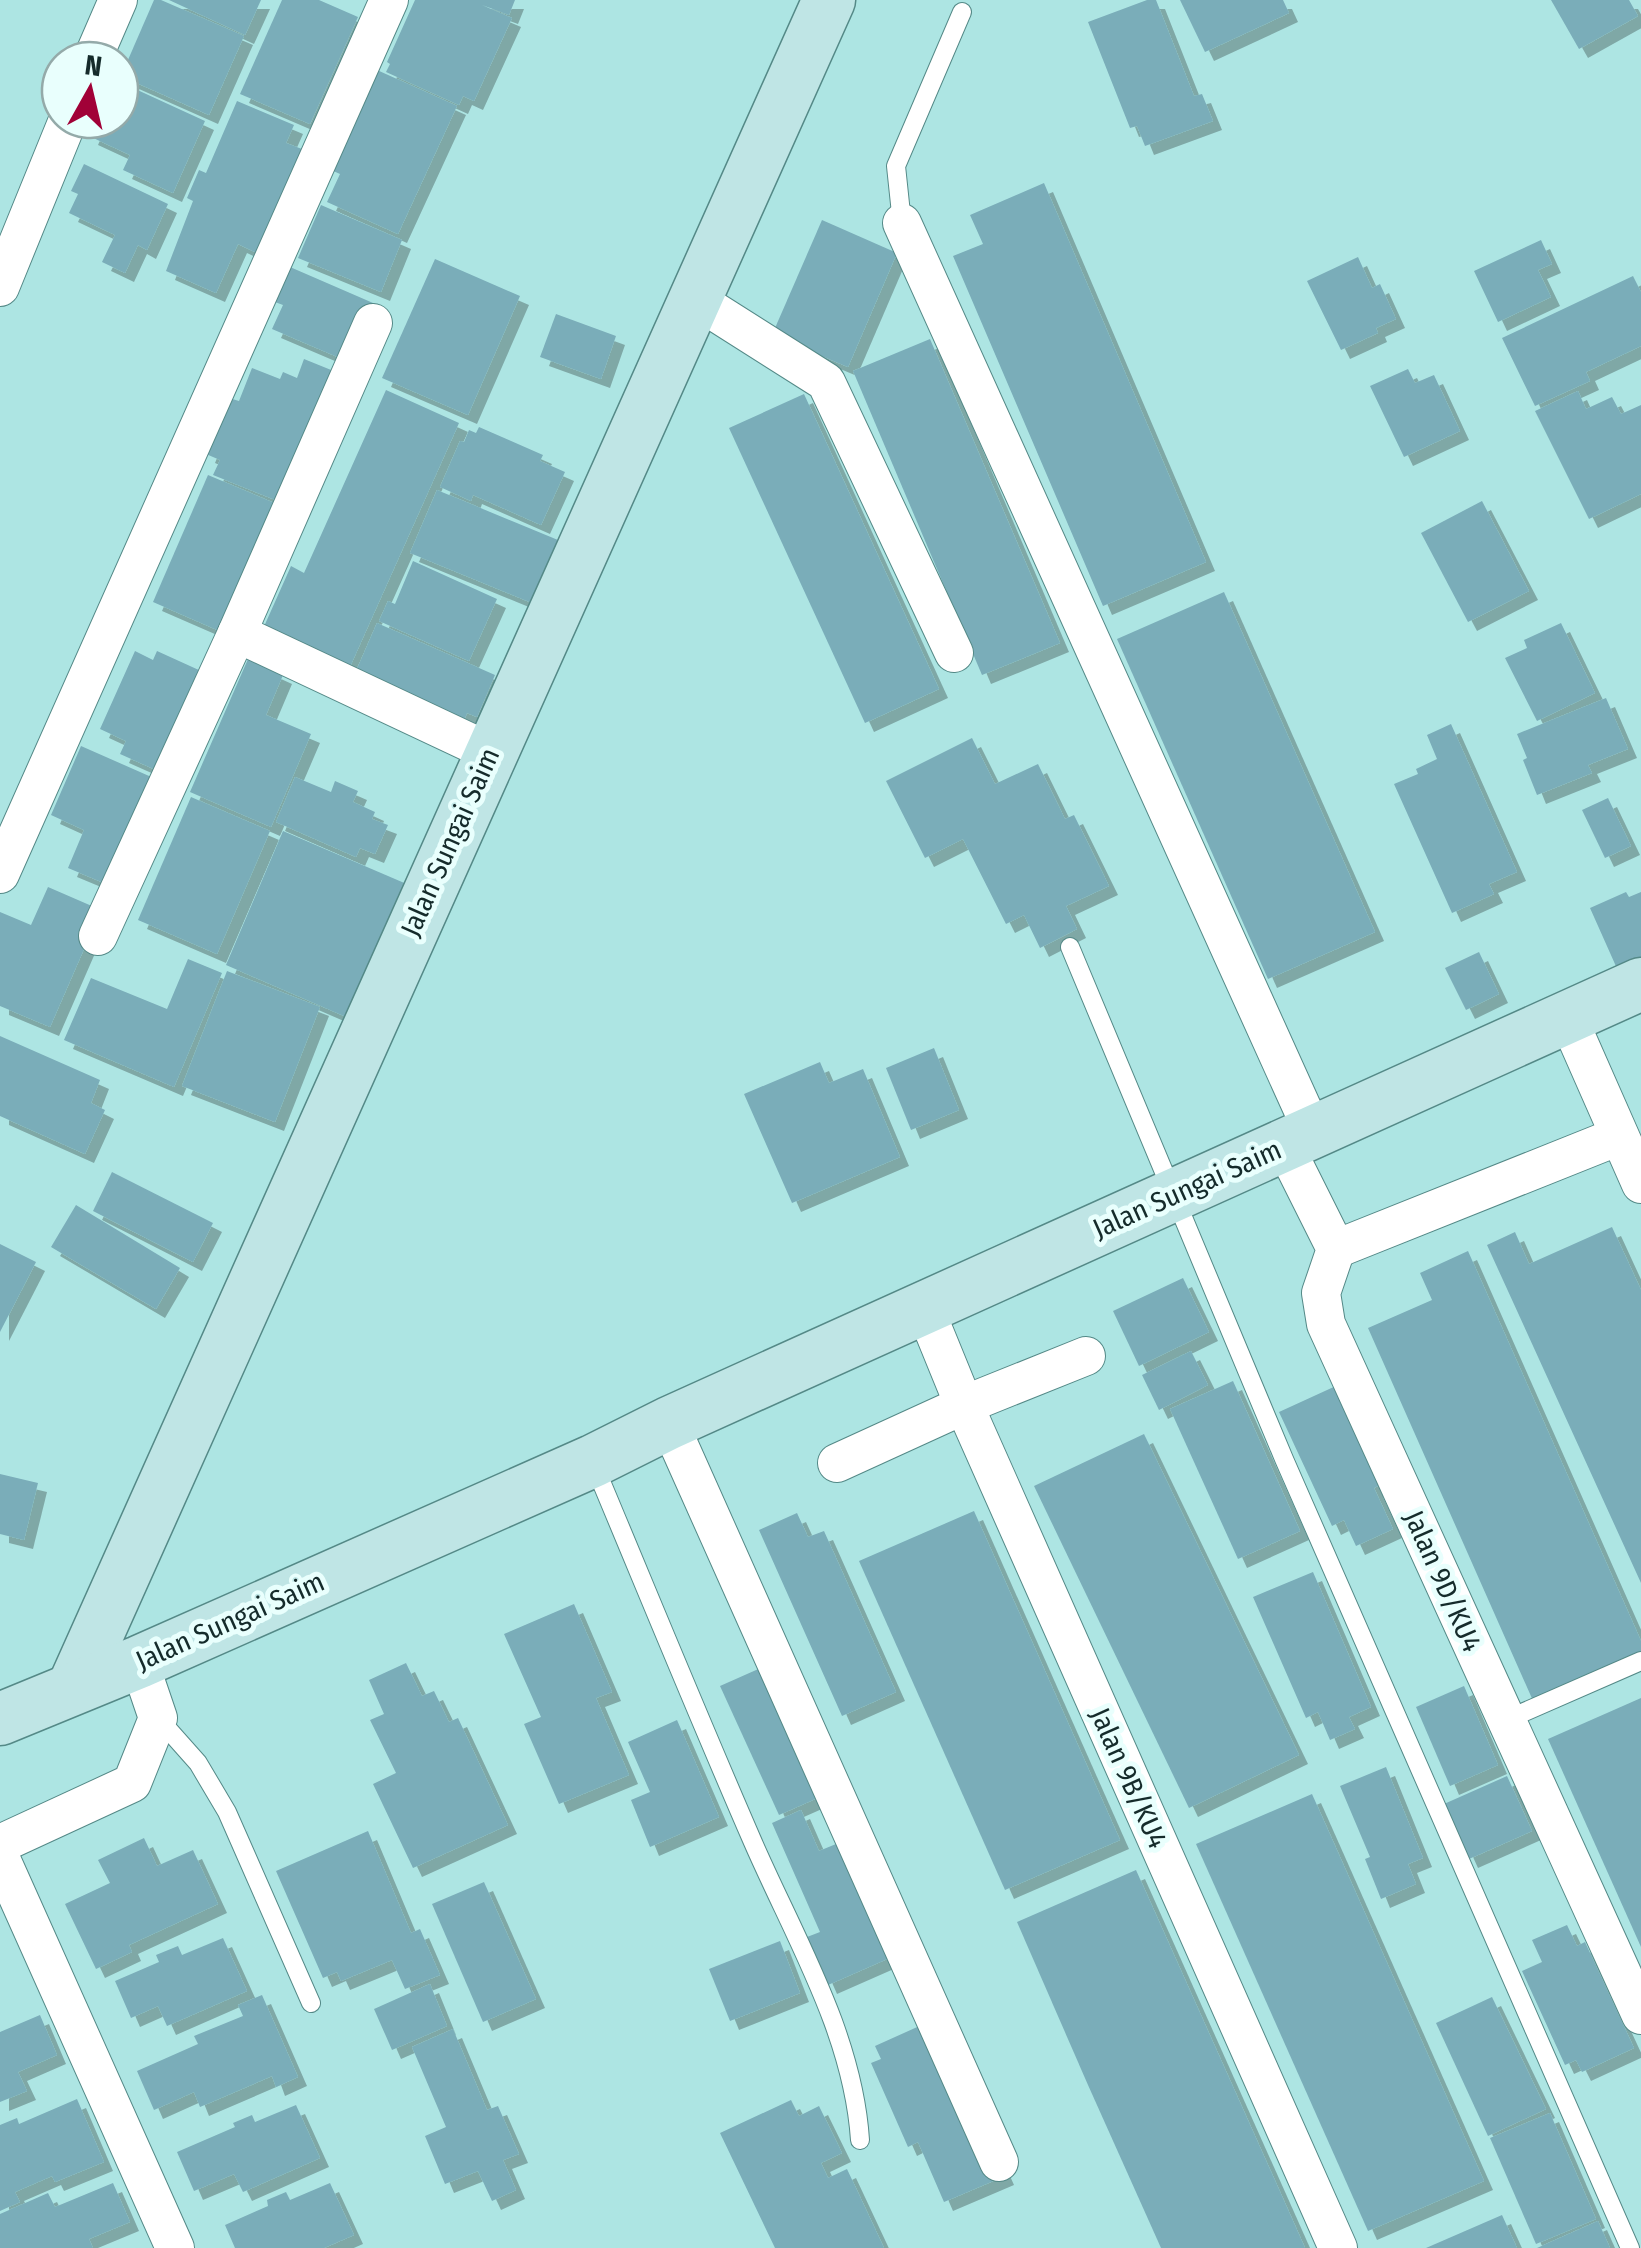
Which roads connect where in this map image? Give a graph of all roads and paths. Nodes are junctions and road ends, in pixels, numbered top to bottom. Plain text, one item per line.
1 (118, 0) edge
2 (389, 0) edge
3 (829, 0) edge
4 (962, 12) dead end
5 (101, 40) edge
6 (60, 140) edge
7 (902, 223) joint
8 (0, 287) edge
9 (694, 299) junction
10 (373, 323) dead end
11 (237, 633) junction
12 (954, 653) dead end
13 (490, 752) junction
14 (0, 874) edge
15 (98, 936) dead end
16 (1070, 947) dead end
17 (1641, 984) edge
18 (1567, 1016) junction
19 (1620, 1136) junction
20 (1299, 1139) junction
21 (1641, 1184) edge
22 (1171, 1195) junction
23 (1336, 1248) junction
24 (924, 1307) junction
25 (1086, 1356) dead end
26 (964, 1405) junction
27 (669, 1422) junction
28 (593, 1462) junction
29 (837, 1463) dead end
30 (1641, 1661) edge
31 (139, 1662) junction
32 (74, 1686) junction
33 (0, 1718) edge
34 (158, 1718) junction
35 (1506, 1720) junction
36 (0, 1844) edge
37 (0, 1856) edge
38 (311, 2003) dead end
39 (1641, 2015) edge
40 (860, 2140) dead end
41 (999, 2162) dead end
42 (176, 2248) edge
43 (1338, 2248) edge
44 (1630, 2248) edge

1 - 5 street
2 - 14 street
3 - 9 street, Jalan Sungai Saim
4 - 7 lane
6 - 8 street
7 - 20 street
9 - 12 street
9 - 13 street, Jalan Sungai Saim
10 - 11 street
11 - 13 street
11 - 15 street
13 - 32 street, Jalan Sungai Saim
16 - 22 lane
17 - 18 street, Jalan Sungai Saim
18 - 19 street
18 - 20 street, Jalan Sungai Saim
19 - 21 street
19 - 23 street
20 - 22 street, Jalan Sungai Saim
20 - 23 street
22 - 24 street, Jalan Sungai Saim
22 - 44 lane
23 - 35 street, Jalan 9D/KU4
24 - 26 street, Jalan 9B/KU4
24 - 27 street, Jalan Sungai Saim
25 - 26 street
26 - 29 street
26 - 43 street, Jalan 9B/KU4
27 - 28 street, Jalan Sungai Saim
27 - 41 street
28 - 31 street, Jalan Sungai Saim
28 - 40 lane
30 - 35 lane
31 - 32 street, Jalan Sungai Saim
31 - 34 street
32 - 33 street, Jalan Sungai Saim
34 - 36 street
34 - 38 lane
35 - 39 street, Jalan 9D/KU4
37 - 42 street

